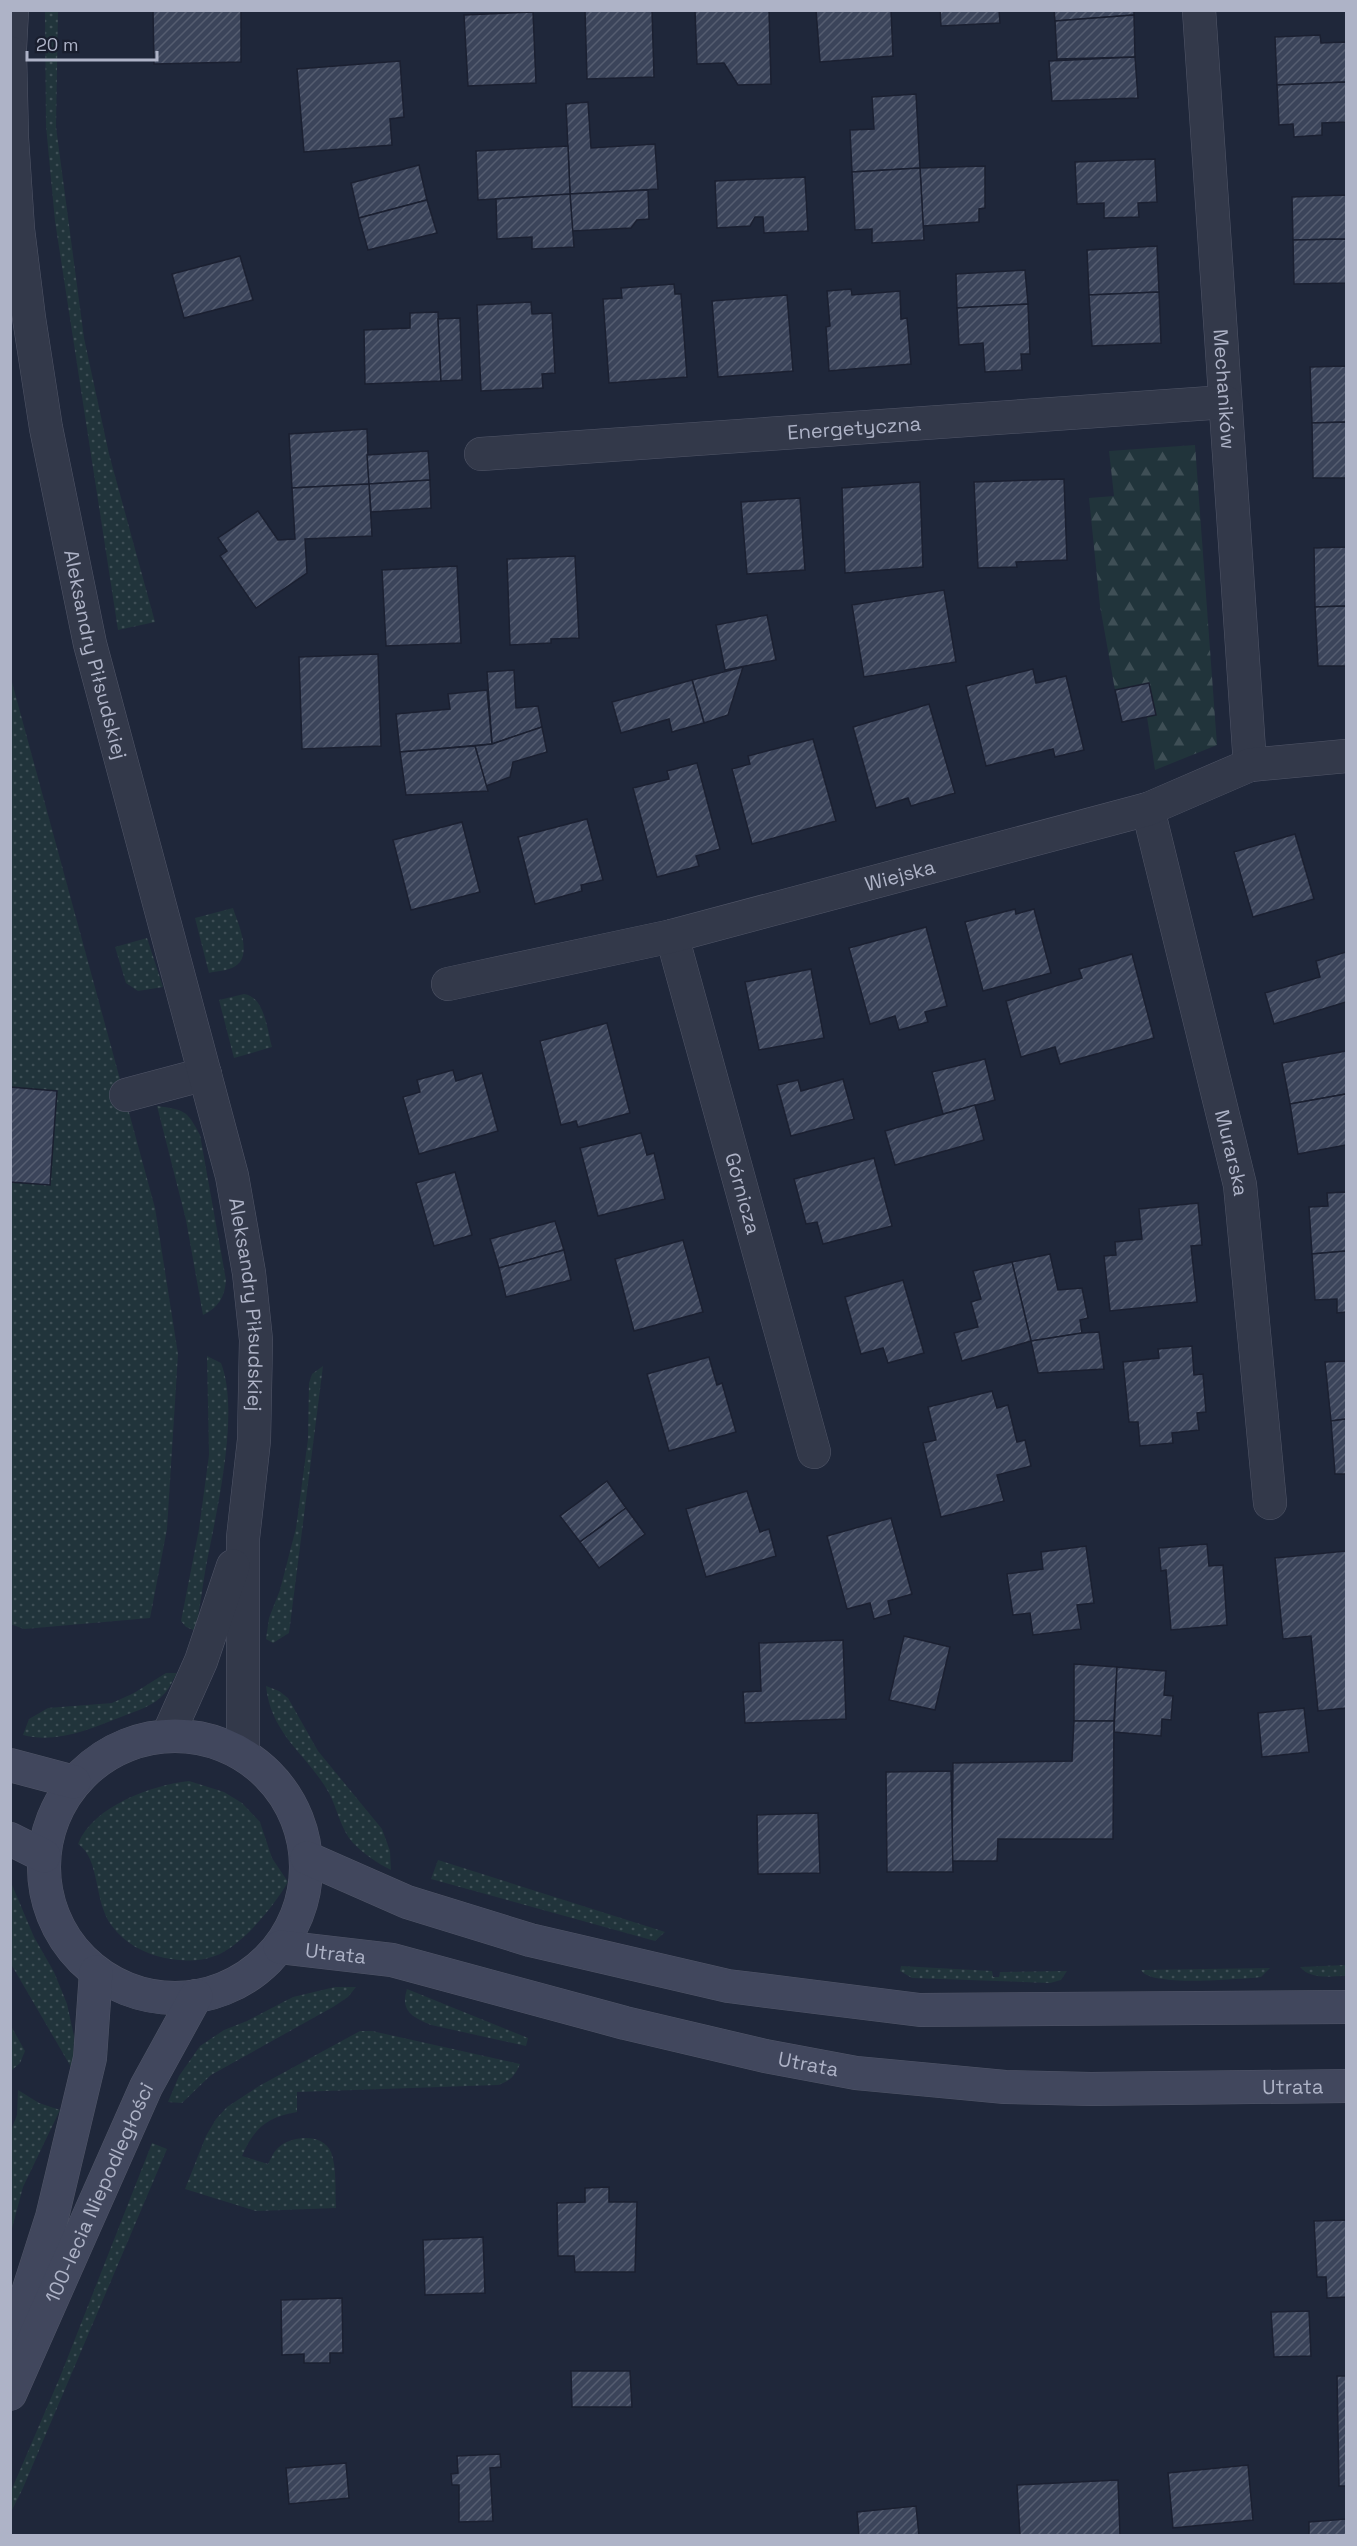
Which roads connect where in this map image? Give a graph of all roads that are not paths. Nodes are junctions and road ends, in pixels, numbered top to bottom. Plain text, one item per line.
1 (12, 10) edge
2 (1199, 10) edge
3 (10, 48) edge
4 (10, 53) edge
5 (14, 229) edge
6 (1226, 402) junction
7 (481, 454) dead end
8 (1347, 756) edge
9 (1250, 765) junction
10 (1149, 809) junction
11 (672, 936) junction
12 (448, 984) dead end
13 (205, 1074) junction
14 (126, 1095) dead end
15 (814, 1452) dead end
16 (1270, 1503) dead end
17 (243, 1538) junction
18 (168, 1735) junction
19 (243, 1753) junction
20 (10, 1765) edge
21 (74, 1782) junction
22 (10, 1839) edge
23 (44, 1856) junction
24 (307, 1858) junction
25 (280, 1947) junction
26 (96, 1972) junction
27 (196, 1996) junction
28 (1347, 2007) edge
29 (1347, 2086) edge
30 (10, 2348) edge
31 (10, 2394) edge

1 - 3 street
2 - 6 street, Mechaników
4 - 5 street, Aleksandry Piłsudskiej
5 - 13 street, Aleksandry Piłsudskiej
6 - 7 street, Energetyczna
6 - 9 street, Mechaników
8 - 9 street, Wiejska
9 - 10 street, Wiejska
10 - 11 street, Wiejska
10 - 16 street, Murarska
11 - 12 street, Wiejska
11 - 15 street, Górnicza
13 - 14 street
13 - 17 street, Aleksandry Piłsudskiej
17 - 18 street, Aleksandry Piłsudskiej
17 - 19 street, Aleksandry Piłsudskiej
18 - 19 main road, Utrata
18 - 21 main road, Utrata
19 - 24 main road, Utrata
20 - 21 main road
21 - 23 main road, Utrata
22 - 23 main road
23 - 26 main road, Utrata
24 - 25 main road, Utrata
24 - 28 main road
25 - 27 main road, Utrata
25 - 29 main road, Utrata
26 - 27 main road, Utrata
26 - 30 main road, 100-lecia Niepodległości
27 - 31 main road, 100-lecia Niepodległości

